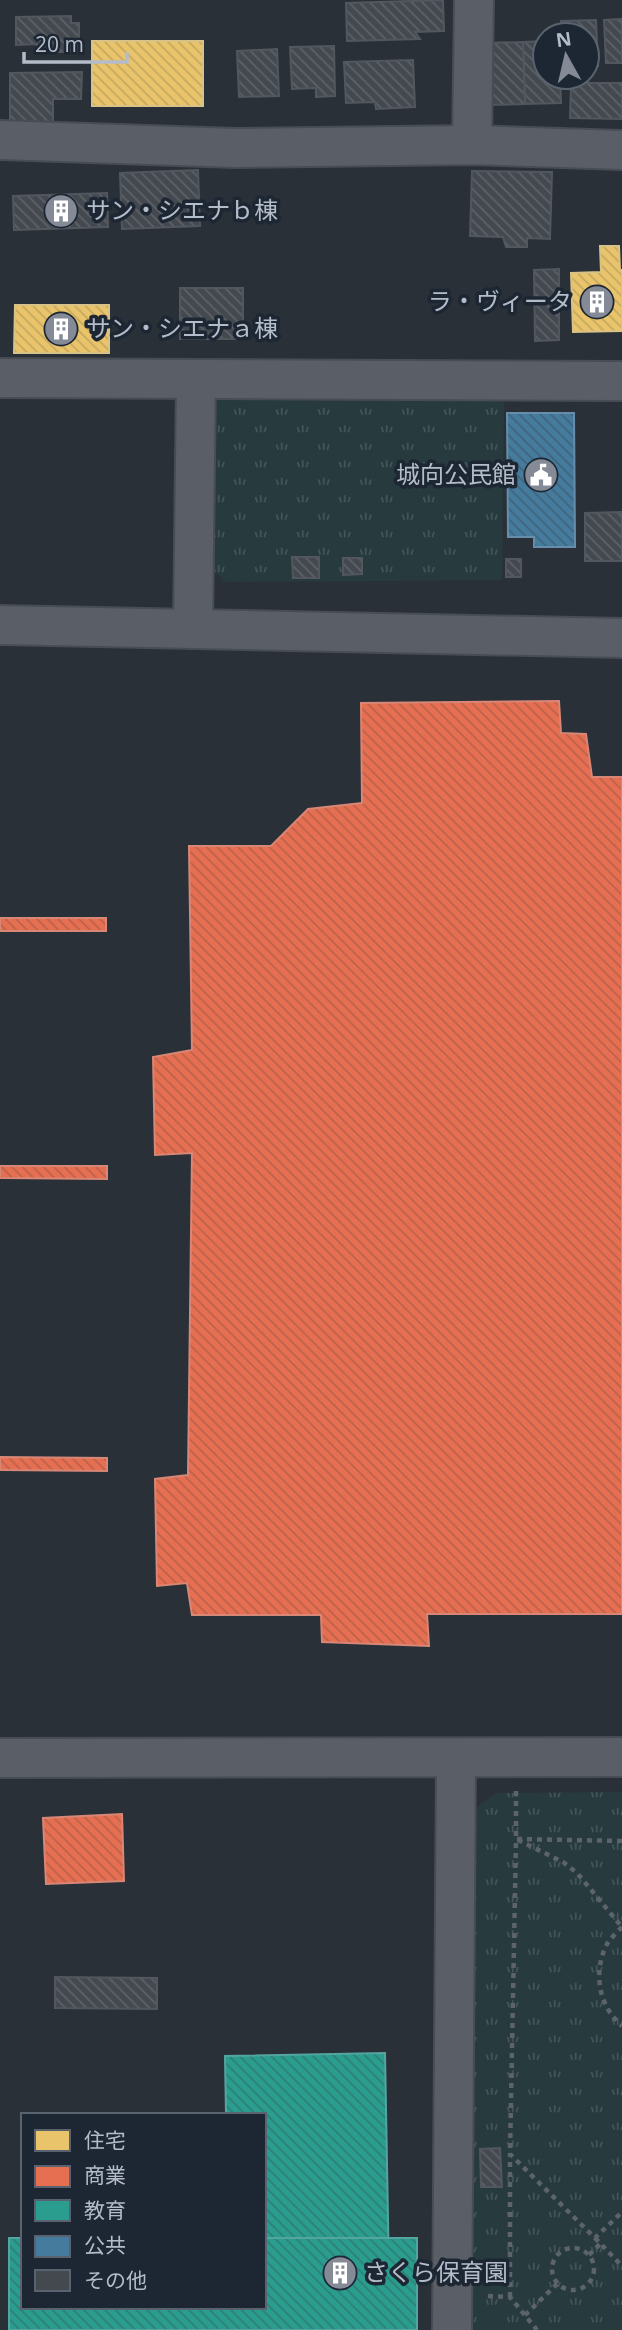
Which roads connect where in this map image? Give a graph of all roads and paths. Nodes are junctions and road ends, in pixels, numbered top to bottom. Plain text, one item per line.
1 (474, 0) edge
2 (0, 141) edge
3 (472, 145) junction
4 (622, 150) edge
5 (0, 378) edge
6 (196, 380) junction
7 (622, 381) edge
8 (0, 625) edge
9 (193, 629) junction
10 (622, 638) edge
11 (622, 1757) edge
12 (0, 1758) edge
13 (456, 1758) junction
14 (516, 1784) dead end
15 (516, 1839) junction
16 (622, 1841) edge
17 (622, 1927) edge
18 (622, 2026) edge
19 (510, 2154) junction
20 (622, 2212) edge
21 (595, 2238) junction
22 (600, 2244) junction
23 (589, 2255) junction
24 (622, 2266) edge
25 (557, 2284) junction
26 (510, 2297) junction
27 (452, 2313) edge
28 (525, 2315) junction
29 (537, 2330) edge

1 - 3 street
2 - 3 street
3 - 4 street
5 - 6 street
6 - 7 street
6 - 9 street
8 - 9 street
9 - 10 street
11 - 13 street
12 - 13 street
13 - 27 street
14 - 15 path
15 - 16 path
15 - 17 path
15 - 19 path
17 - 18 path
19 - 21 path
19 - 26 path
20 - 21 path
21 - 22 path
22 - 23 path
22 - 24 path
23 - 25 path
23 - 25 path
25 - 28 path
26 - 27 path
26 - 28 path
28 - 29 path

